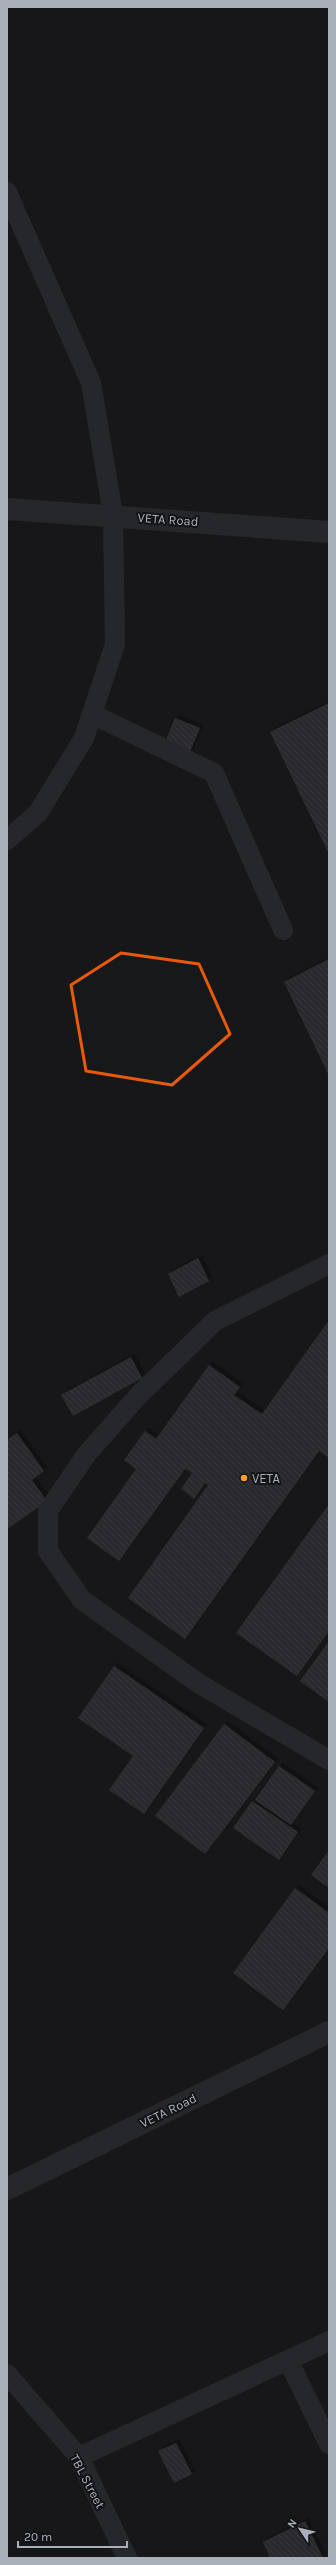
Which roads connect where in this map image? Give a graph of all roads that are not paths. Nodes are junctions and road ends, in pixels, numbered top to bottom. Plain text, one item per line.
1 (7, 192) edge
2 (7, 509) edge
3 (113, 515) junction
4 (329, 532) edge
5 (92, 714) junction
6 (7, 840) edge
7 (283, 930) dead end
8 (329, 1264) edge
9 (329, 1760) edge
10 (329, 2032) edge
11 (7, 2189) edge
12 (329, 2341) edge
13 (288, 2360) junction
14 (7, 2374) edge
15 (329, 2444) edge
16 (79, 2457) junction
17 (127, 2558) edge

1 - 3 lane
2 - 3 street, VETA Road
3 - 4 street, VETA Road
3 - 5 lane
5 - 6 lane
5 - 7 lane
8 - 9 lane
10 - 11 street, VETA Road
12 - 13 lane
13 - 15 lane
13 - 16 lane
14 - 16 lane, TBL Street
16 - 17 lane, TBL Street

